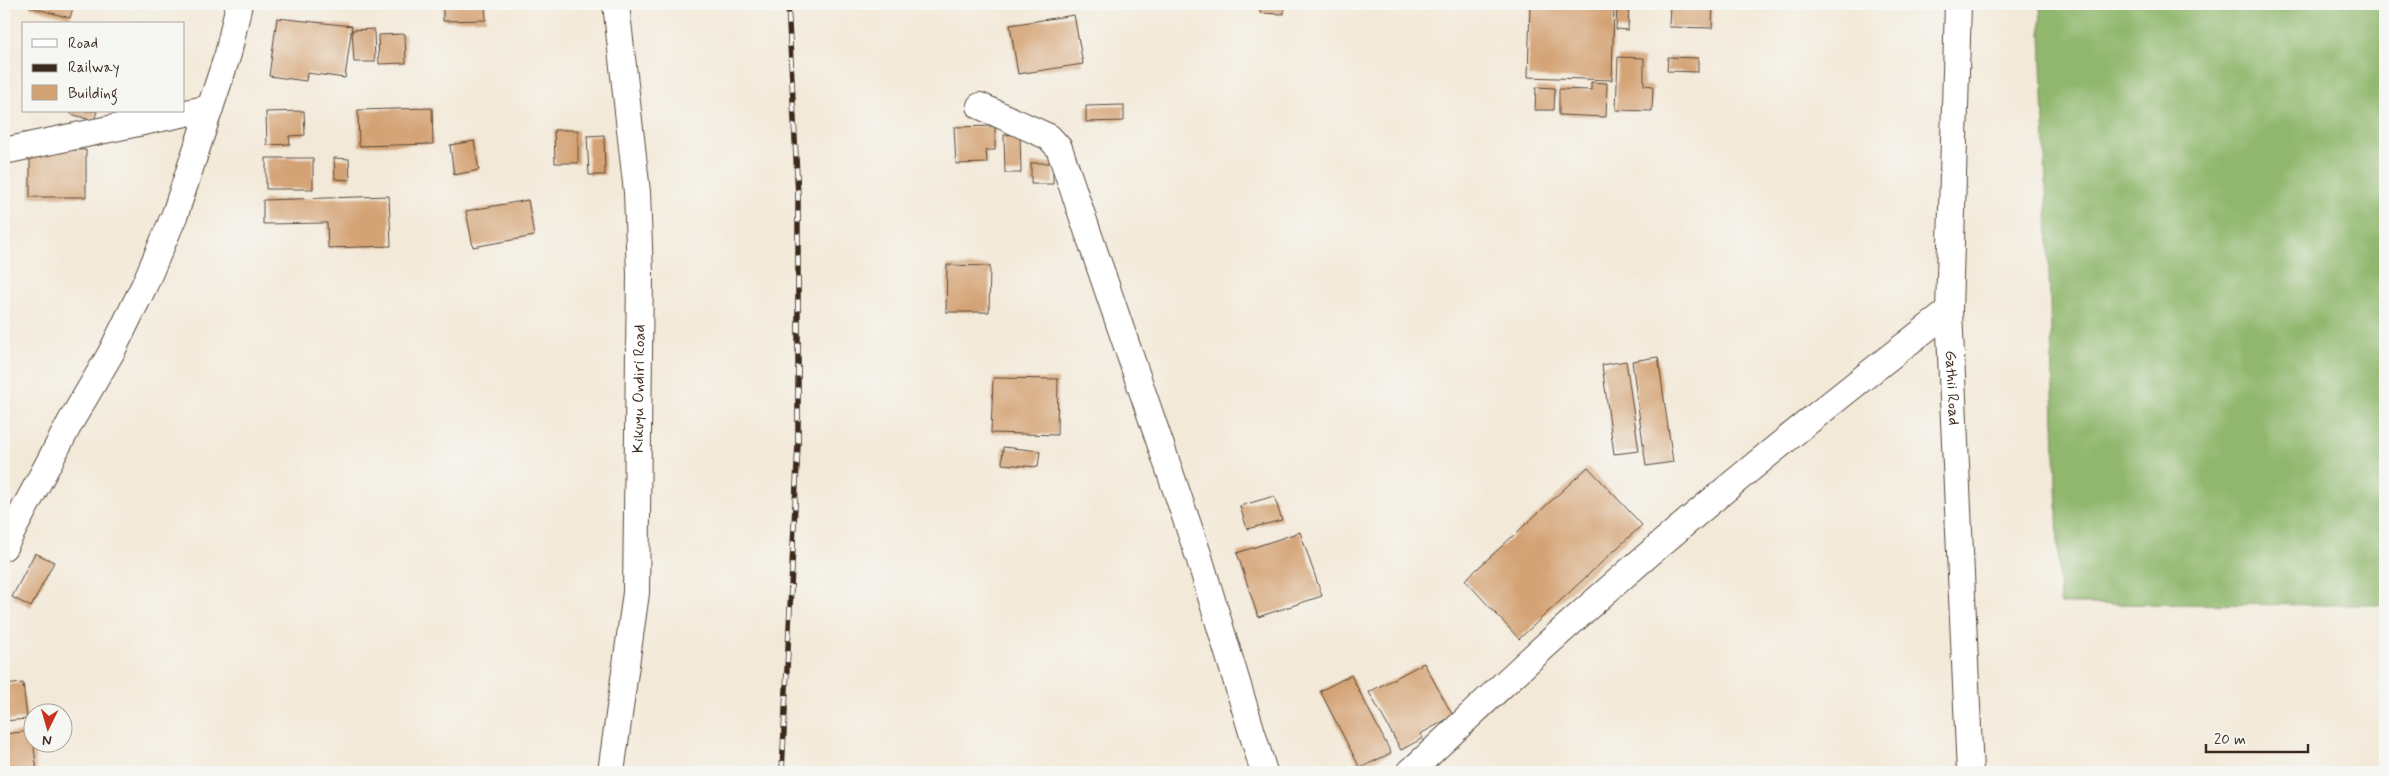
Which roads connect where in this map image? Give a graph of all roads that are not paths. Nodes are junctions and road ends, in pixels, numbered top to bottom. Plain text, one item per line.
1 (239, 4) edge
2 (616, 4) edge
3 (1958, 4) edge
4 (980, 106) dead end
5 (210, 108) junction
6 (4, 151) edge
7 (1949, 311) junction
8 (4, 547) edge
9 (611, 772) edge
10 (1264, 772) edge
11 (1410, 772) edge
12 (1970, 772) edge

1 - 5 street
2 - 9 street, Kikuyu Ondiri Road
3 - 7 street, Gathii Road
4 - 10 street
5 - 6 street
5 - 8 street
7 - 11 street
7 - 12 street, Gathii Road

